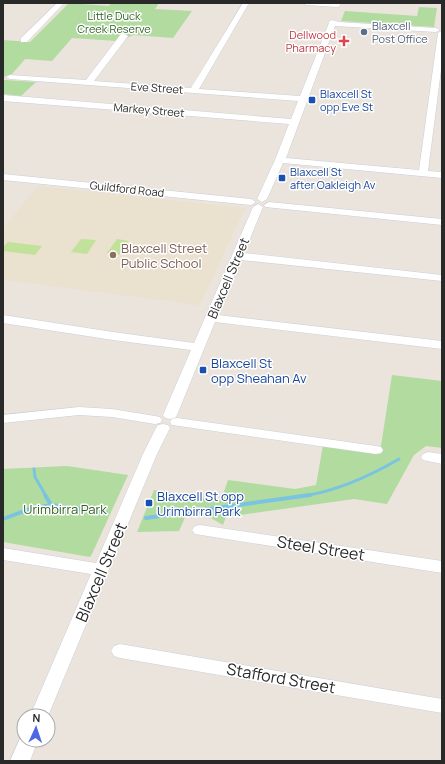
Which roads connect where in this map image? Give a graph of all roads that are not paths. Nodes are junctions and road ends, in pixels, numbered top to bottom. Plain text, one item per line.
1 (61, 3) edge
2 (246, 3) edge
3 (306, 3) edge
4 (339, 4) edge
5 (334, 24) junction
6 (441, 30) edge
7 (124, 36) dead end
8 (24, 40) dead end
9 (10, 77) dead end
10 (88, 83) junction
11 (193, 91) junction
12 (3, 98) edge
13 (303, 99) junction
14 (294, 122) junction
15 (280, 160) junction
16 (423, 173) junction
17 (442, 175) edge
18 (3, 177) edge
19 (260, 203) junction
20 (442, 222) edge
21 (238, 256) junction
22 (442, 278) edge
23 (211, 318) junction
24 (3, 319) edge
25 (442, 345) edge
26 (199, 347) junction
27 (174, 418) junction
28 (3, 419) edge
29 (159, 424) junction
30 (376, 450) dead end
31 (428, 457) dead end
32 (442, 459) edge
33 (200, 530) dead end
34 (3, 554) edge
35 (442, 567) edge
36 (102, 570) junction
37 (120, 651) dead end
38 (442, 706) edge
39 (42, 708) edge
40 (26, 748) edge
41 (20, 761) edge

1 - 8 street
2 - 11 street
3 - 4 street
4 - 5 street, Blaxcell Street
5 - 6 street
5 - 13 street, Blaxcell Street
6 - 16 street
7 - 10 street
9 - 10 street, Eve Street
10 - 11 street, Eve Street
11 - 13 street, Eve Street
12 - 14 street, Markey Street
13 - 14 street, Blaxcell Street
14 - 15 street, Blaxcell Street
15 - 16 street
15 - 19 street, Blaxcell Street
16 - 17 street
18 - 19 street, Guildford Road
19 - 20 street, Guildford Road
19 - 21 street, Blaxcell Street
21 - 22 street
21 - 23 street, Blaxcell Street
23 - 25 street
23 - 26 street, Blaxcell Street
24 - 26 street
26 - 27 street, Blaxcell Street
27 - 29 street
27 - 30 street
28 - 29 street
29 - 36 street, Blaxcell Street
31 - 32 street
33 - 35 street, Steel Street
34 - 36 street
36 - 39 street, Blaxcell Street
37 - 38 street, Stafford Street
40 - 41 street

